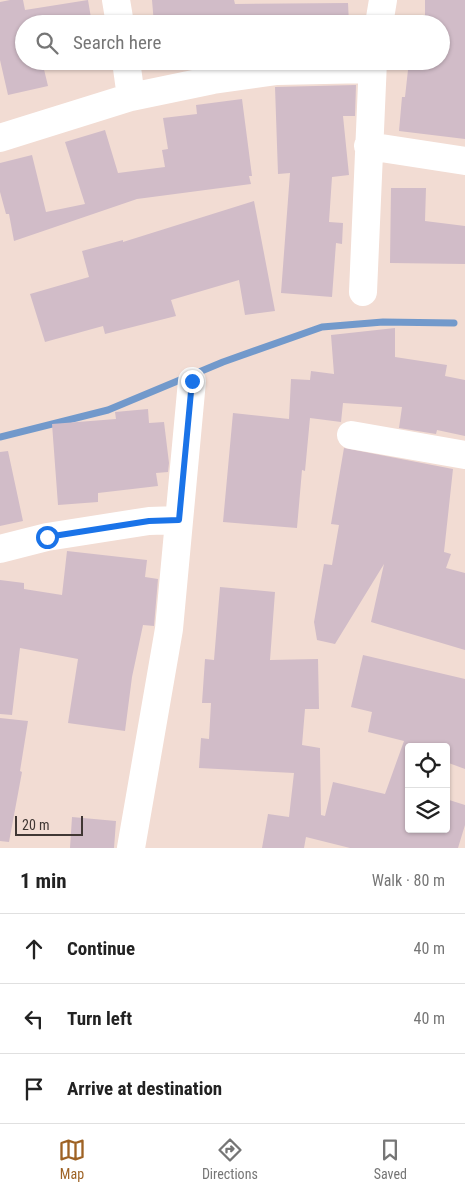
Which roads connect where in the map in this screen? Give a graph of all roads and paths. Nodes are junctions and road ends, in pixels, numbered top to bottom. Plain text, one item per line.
1 (116, 0) edge
2 (383, 0) edge
3 (118, 15) edge
4 (380, 15) edge
5 (127, 70) edge
6 (293, 70) edge
7 (372, 70) edge
8 (131, 97) junction
9 (0, 138) edge
10 (368, 146) junction
11 (465, 161) edge
12 (363, 292) dead end
13 (192, 381) dead end
14 (351, 435) dead end
15 (465, 455) edge
16 (179, 520) junction
17 (0, 549) edge
18 (131, 848) edge

1 - 3 street
2 - 4 street
5 - 8 street
6 - 8 street
7 - 10 street
8 - 9 street
10 - 11 street
10 - 12 street
13 - 16 street
14 - 15 street
16 - 17 street
16 - 18 street

